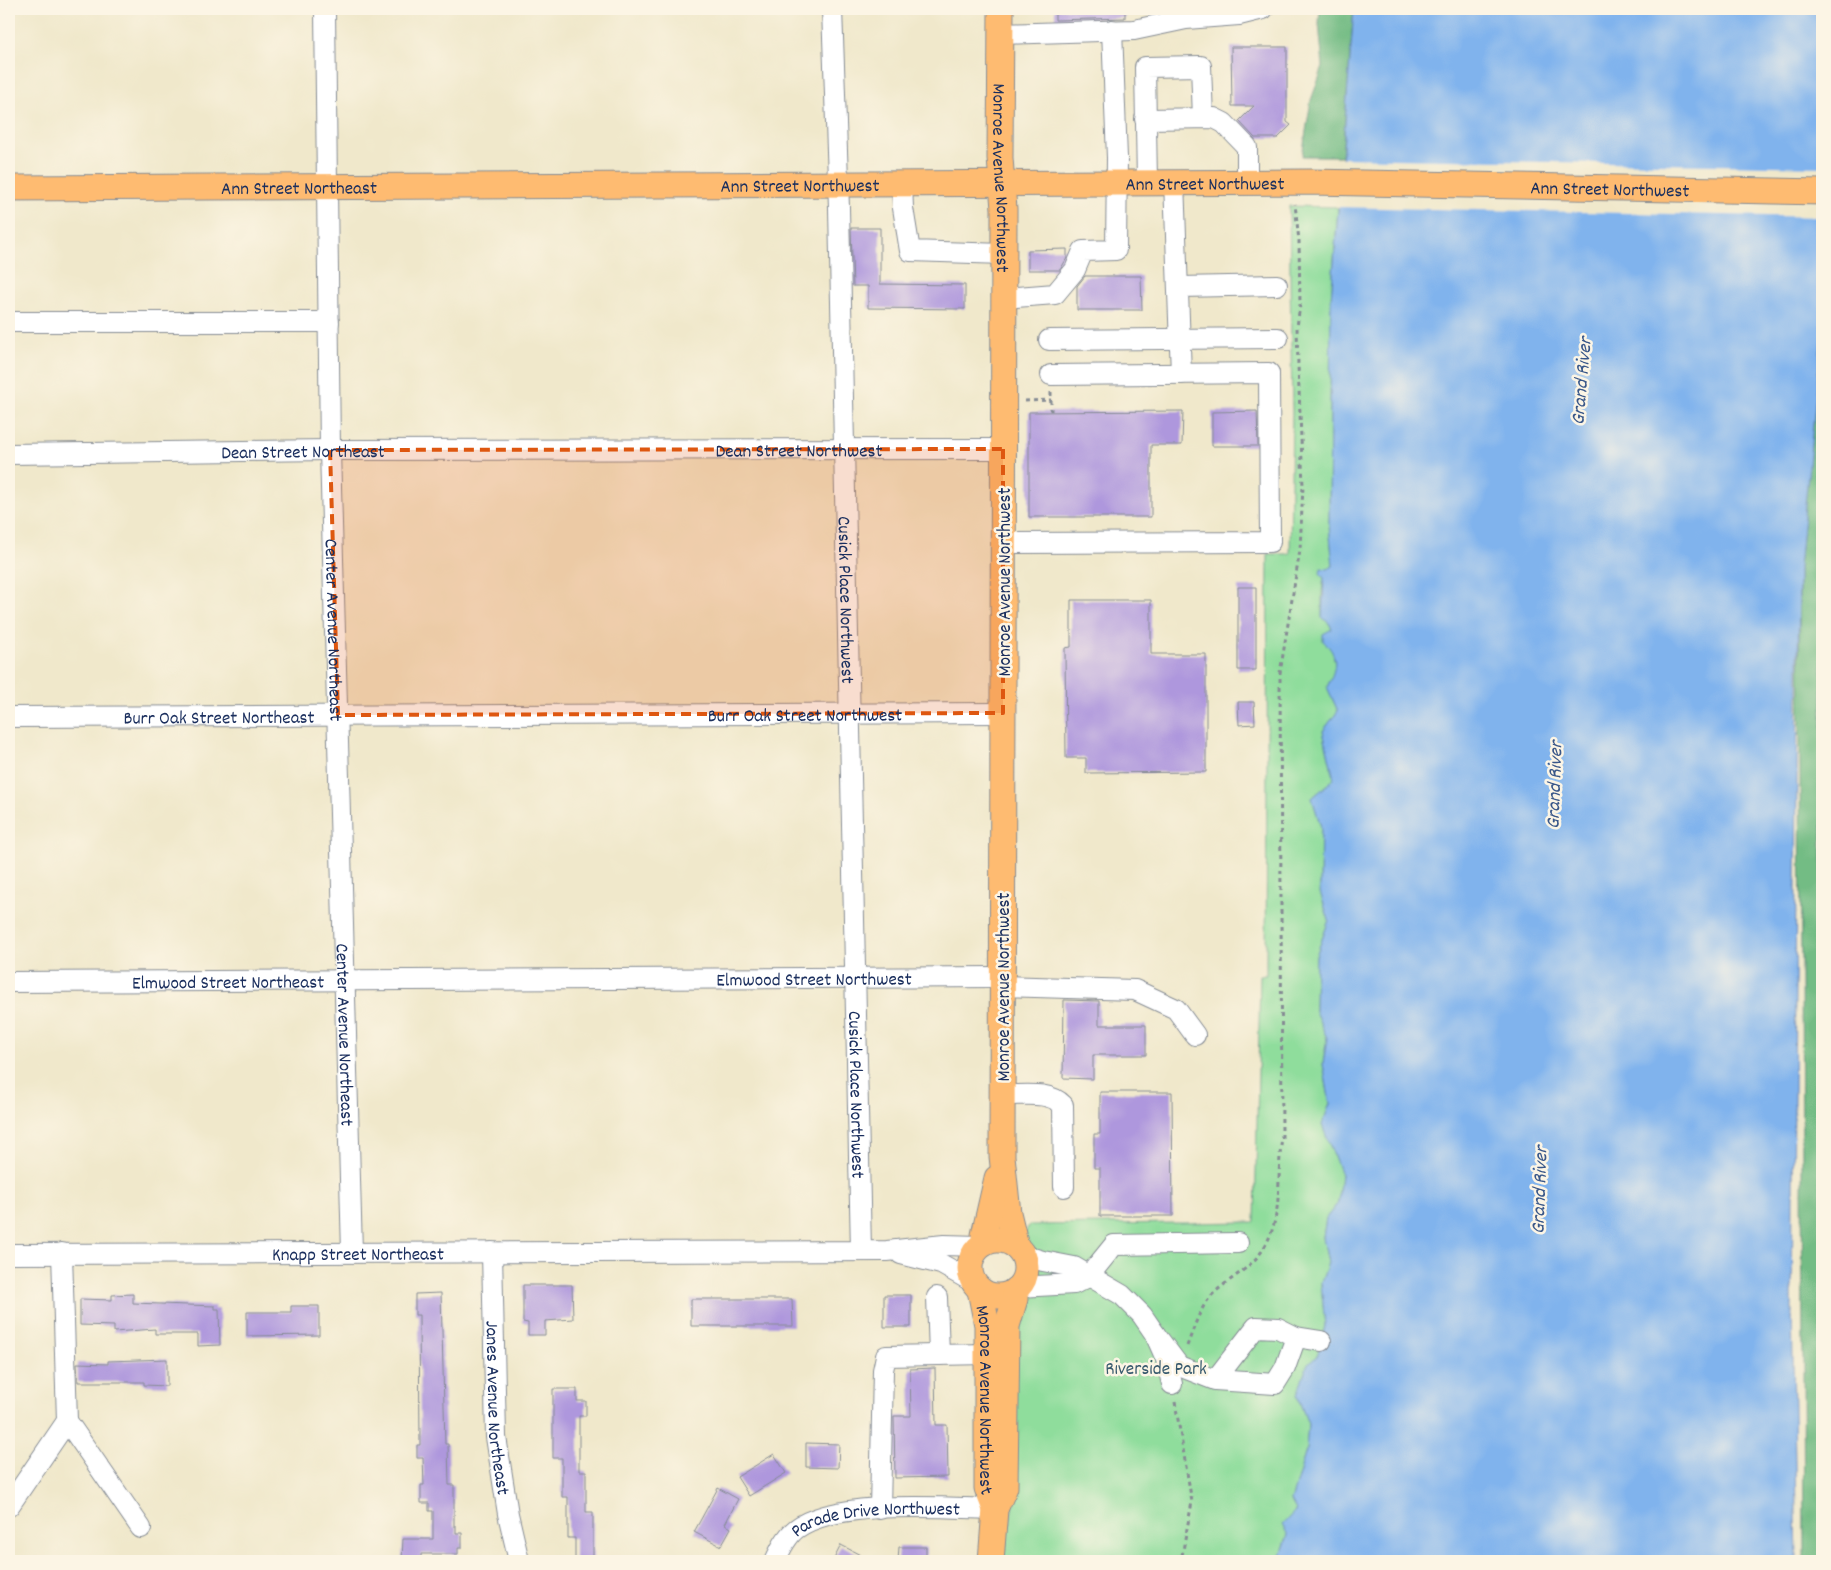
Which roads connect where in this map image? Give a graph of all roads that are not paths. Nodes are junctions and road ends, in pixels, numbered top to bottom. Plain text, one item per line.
1 (325, 9) edge
2 (832, 9) edge
3 (1001, 9) edge
4 (1263, 9) edge
5 (1112, 30) junction
6 (1001, 34) junction
7 (1202, 118) junction
8 (1145, 119) junction
9 (1002, 182) junction
10 (1116, 182) junction
11 (1147, 182) junction
12 (1174, 182) junction
13 (1247, 182) junction
14 (588, 184) joint
15 (902, 184) junction
16 (838, 185) junction
17 (328, 187) junction
18 (9, 188) edge
19 (1822, 192) edge
20 (1004, 254) junction
21 (1277, 285) dead end
22 (1180, 287) junction
23 (1004, 298) junction
24 (9, 322) edge
25 (329, 322) junction
26 (1278, 338) dead end
27 (1180, 339) junction
28 (1050, 340) dead end
29 (1181, 374) junction
30 (1050, 375) dead end
31 (1003, 449) junction
32 (330, 450) junction
33 (844, 450) junction
34 (596, 451) joint
35 (9, 454) edge
36 (1004, 543) junction
37 (1002, 713) junction
38 (851, 714) junction
39 (338, 715) junction
40 (609, 715) joint
41 (9, 717) edge
42 (857, 978) junction
43 (626, 980) joint
44 (346, 981) junction
45 (1002, 981) junction
46 (9, 982) edge
47 (1195, 1035) dead end
48 (1002, 1095) junction
49 (1002, 1156) junction
50 (1064, 1187) dead end
51 (1238, 1243) dead end
52 (982, 1244) junction
53 (1020, 1250) junction
54 (861, 1251) junction
55 (887, 1251) junction
56 (352, 1252) junction
57 (492, 1252) junction
58 (9, 1254) edge
59 (62, 1254) junction
60 (1088, 1277) junction
61 (977, 1286) junction
62 (1017, 1289) junction
63 (937, 1297) dead end
64 (1296, 1337) junction
65 (1321, 1341) dead end
66 (997, 1354) junction
67 (939, 1355) junction
68 (1215, 1380) junction
69 (67, 1421) junction
70 (9, 1506) edge
71 (880, 1508) junction
72 (995, 1509) junction
73 (141, 1528) dead end
74 (520, 1561) edge
75 (775, 1561) edge
76 (991, 1561) edge

1 - 17 street, Center Avenue Northeast
2 - 16 street, Cusick Place Northwest
3 - 6 main road, Monroe Avenue Northwest
4 - 5 street
5 - 6 street
5 - 10 street
6 - 9 main road, Monroe Avenue Northwest
7 - 8 street
7 - 8 street
7 - 13 street
8 - 11 street
9 - 10 main road, Ann Street Northwest
9 - 15 main road, Ann Street Northwest
9 - 20 main road, Monroe Avenue Northwest
10 - 11 main road, Ann Street Northwest
10 - 23 street
11 - 12 main road, Ann Street Northwest
12 - 13 main road, Ann Street Northwest
12 - 22 street
13 - 19 main road, Ann Street Northwest
14 - 16 main road, Ann Street Northwest
14 - 17 main road, Ann Street Northeast
15 - 16 main road, Ann Street Northwest
15 - 20 street
16 - 33 street, Cusick Place Northwest
17 - 18 main road, Ann Street Northeast
17 - 25 street, Center Avenue Northeast
20 - 23 main road, Monroe Avenue Northwest
21 - 22 street
22 - 27 street
23 - 31 main road, Monroe Avenue Northwest
24 - 25 street
25 - 32 street, Center Avenue Northeast
26 - 27 street
27 - 28 street
27 - 29 street
29 - 30 street
29 - 36 street
31 - 33 street, Dean Street Northwest
31 - 36 main road, Monroe Avenue Northwest
32 - 34 street, Dean Street Northeast
32 - 35 street, Dean Street Northeast
32 - 39 street, Center Avenue Northeast
33 - 34 street, Dean Street Northwest
33 - 38 street, Cusick Place Northwest
36 - 37 main road, Monroe Avenue Northwest
37 - 38 street, Burr Oak Street Northwest
37 - 45 main road, Monroe Avenue Northwest
38 - 40 street, Burr Oak Street Northwest
38 - 42 street, Cusick Place Northwest
39 - 40 street, Burr Oak Street Northeast
39 - 41 street, Burr Oak Street Northeast
39 - 44 street, Center Avenue Northeast
42 - 43 street, Elmwood Street Northwest
42 - 45 street, Elmwood Street Northwest
42 - 54 street, Cusick Place Northwest
43 - 44 street, Elmwood Street Northeast
44 - 46 street, Elmwood Street Northeast
44 - 56 street, Center Avenue Northeast
45 - 47 street, Elmwood Street Northwest
45 - 48 main road, Monroe Avenue Northwest
48 - 49 main road, Monroe Avenue Northwest
48 - 50 street
49 - 52 main road, Monroe Avenue Northwest
49 - 53 main road, Monroe Avenue Northwest
51 - 60 street
52 - 53 main road
52 - 55 street
52 - 61 main road
53 - 60 street
53 - 62 main road
54 - 55 street, Knapp Street Northeast
54 - 57 street, Knapp Street Northeast
55 - 61 street
56 - 57 street, Knapp Street Northeast
56 - 59 street, Knapp Street Northeast
57 - 74 street, Janes Avenue Northeast
58 - 59 street, Knapp Street Northeast
59 - 69 street
60 - 62 street
60 - 68 street
61 - 62 main road
61 - 66 main road, Monroe Avenue Northwest
62 - 66 main road, Monroe Avenue Northwest
63 - 67 street
64 - 65 street
64 - 68 street
64 - 68 street
66 - 67 street
66 - 72 main road, Monroe Avenue Northwest
67 - 71 street
69 - 70 street
69 - 73 street
71 - 72 street, Parade Drive Northwest
71 - 75 street, Parade Drive Northwest
72 - 76 main road, Monroe Avenue Northwest

